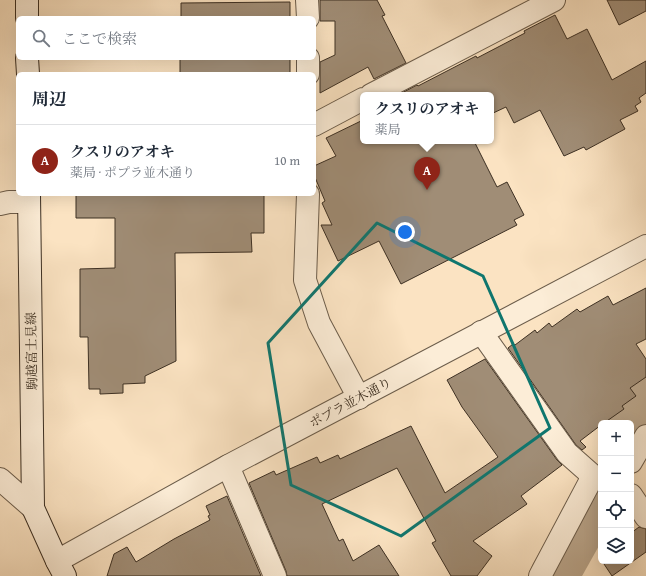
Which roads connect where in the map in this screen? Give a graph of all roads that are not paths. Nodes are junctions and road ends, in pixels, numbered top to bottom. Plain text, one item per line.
1 (27, 0) edge
2 (307, 0) edge
3 (554, 0) edge
4 (27, 16) edge
5 (308, 16) edge
6 (28, 60) edge
7 (308, 60) edge
8 (28, 72) edge
9 (308, 72) edge
10 (377, 92) edge
11 (360, 101) edge
12 (316, 124) edge
13 (308, 196) edge
14 (29, 198) edge
15 (0, 204) edge
16 (646, 246) edge
17 (481, 332) junction
18 (359, 398) junction
19 (646, 436) edge
20 (634, 457) edge
21 (228, 466) junction
22 (0, 479) edge
23 (634, 499) edge
24 (33, 508) junction
25 (646, 517) edge
26 (61, 569) edge
27 (275, 576) edge
28 (540, 576) edge

1 - 4 street
2 - 5 street
3 - 10 street
6 - 8 street
7 - 9 street
11 - 12 street
13 - 18 street
14 - 15 street
14 - 24 street, 駒越富士見線
16 - 17 street, ポプラ並木通り
17 - 18 street, ポプラ並木通り
17 - 28 street
18 - 21 street, ポプラ並木通り
19 - 20 street
21 - 26 street, ポプラ並木通り
21 - 27 street
22 - 24 street
23 - 25 street
24 - 26 street

